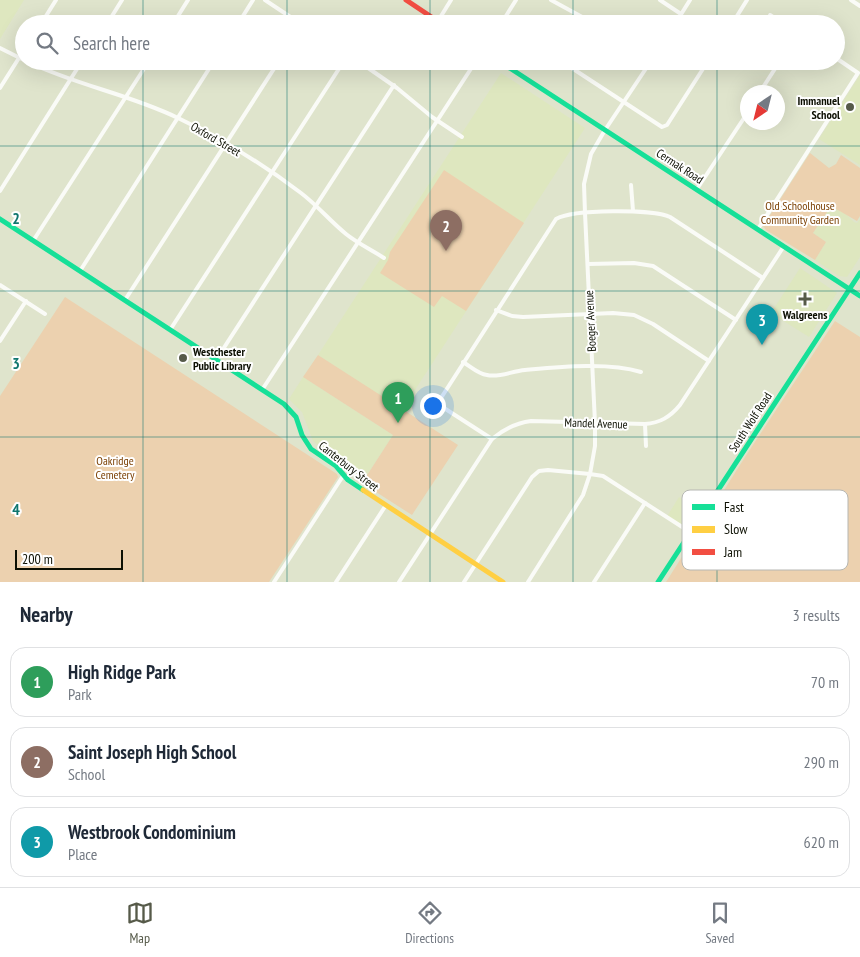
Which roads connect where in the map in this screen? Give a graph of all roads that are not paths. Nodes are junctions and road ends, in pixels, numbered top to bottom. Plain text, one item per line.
1 (56, 0) edge
2 (122, 0) edge
3 (188, 0) edge
4 (254, 0) edge
5 (265, 0) edge
6 (406, 0) edge
7 (451, 0) edge
8 (516, 0) edge
9 (551, 0) edge
10 (660, 0) edge
11 (690, 0) edge
12 (748, 0) edge
13 (850, 0) edge
14 (860, 6) edge
15 (682, 14) joint
16 (47, 15) edge
17 (113, 15) edge
18 (179, 15) edge
19 (244, 15) edge
20 (288, 15) edge
21 (429, 15) edge
22 (444, 15) edge
23 (507, 15) edge
24 (578, 15) edge
25 (738, 15) edge
26 (0, 48) edge
27 (15, 56) edge
28 (15, 64) edge
29 (845, 64) edge
30 (43, 70) edge
31 (76, 70) edge
32 (143, 70) edge
33 (208, 70) edge
34 (273, 70) edge
35 (338, 70) edge
36 (372, 70) edge
37 (470, 70) edge
38 (513, 70) edge
39 (575, 70) edge
40 (645, 70) edge
41 (702, 70) edge
42 (774, 70) edge
43 (70, 80) junction
44 (394, 85) junction
45 (765, 85) edge
46 (0, 88) edge
47 (126, 97) junction
48 (624, 102) junction
49 (178, 118) junction
50 (437, 120) junction
51 (740, 124) edge
52 (605, 130) junction
53 (462, 137) dead end
54 (226, 144) junction
55 (272, 173) junction
56 (631, 185) dead end
57 (697, 189) junction
58 (0, 191) edge
59 (316, 205) junction
60 (633, 211) junction
61 (585, 213) junction
62 (0, 219) edge
63 (758, 229) junction
64 (33, 241) junction
65 (358, 242) junction
66 (784, 246) junction
67 (384, 258) dead end
68 (588, 264) junction
69 (80, 271) junction
70 (860, 272) edge
71 (763, 278) junction
72 (0, 284) edge
73 (850, 289) junction
74 (860, 296) edge
75 (125, 300) junction
76 (26, 301) junction
77 (496, 310) junction
78 (45, 314) dead end
79 (590, 314) junction
80 (736, 320) junction
81 (170, 330) junction
82 (0, 341) edge
83 (216, 360) junction
84 (709, 361) junction
85 (463, 362) junction
86 (592, 367) junction
87 (641, 372) dead end
88 (262, 390) junction
89 (595, 423) junction
90 (645, 424) junction
91 (492, 439) junction
92 (646, 446) dead end
93 (590, 474) junction
94 (343, 476) junction
95 (718, 490) edge
96 (645, 503) junction
97 (386, 505) junction
98 (682, 527) edge
99 (430, 534) junction
100 (682, 544) edge
101 (476, 564) junction
102 (274, 582) edge
103 (336, 582) edge
104 (399, 582) edge
105 (464, 582) edge
106 (503, 582) edge
107 (528, 582) edge
108 (594, 582) edge
109 (658, 582) edge

1 - 16 street
2 - 17 street
3 - 18 street
4 - 19 street
5 - 20 street
6 - 21 main road
7 - 22 street
8 - 23 street
9 - 24 street
10 - 15 street
11 - 15 street
12 - 25 street
13 - 14 street
26 - 27 street, Oxford Street
28 - 46 street
29 - 63 street
30 - 43 street, Oxford Street
31 - 43 street
32 - 47 street
33 - 49 street
34 - 54 street
35 - 55 street
36 - 44 street
37 - 50 street
38 - 52 main road, Cermak Road
39 - 48 street
40 - 48 street, Boeger Avenue
41 - 48 street
42 - 45 street
43 - 47 street, Oxford Street
43 - 58 street
44 - 50 street
44 - 59 street
47 - 49 street, Oxford Street
47 - 64 street
48 - 52 street, Boeger Avenue
49 - 54 street, Oxford Street
49 - 69 street
50 - 53 street
50 - 65 street
51 - 57 street
52 - 57 main road, Cermak Road
52 - 61 street, Boeger Avenue
54 - 55 street, Oxford Street
54 - 75 street
55 - 59 street, Oxford Street
55 - 81 street
56 - 60 street
57 - 63 main road, Cermak Road
59 - 65 street, Oxford Street
59 - 83 street
60 - 61 street
60 - 71 street
61 - 68 street, Boeger Avenue
61 - 77 street
62 - 64 main road, Canterbury Street
63 - 66 main road, Cermak Road
64 - 69 main road, Canterbury Street
65 - 67 street, Oxford Street
65 - 88 street
66 - 71 street, Mandel Avenue
66 - 73 main road, Cermak Road
68 - 79 street, Boeger Avenue
68 - 80 street
69 - 75 main road, Canterbury Street
70 - 73 main road, South Wolf Road
71 - 80 street, Mandel Avenue
72 - 76 street
73 - 74 main road, Cermak Road
73 - 95 main road, South Wolf Road
75 - 81 main road, Canterbury Street
76 - 78 street
76 - 82 street
77 - 79 street
77 - 85 street
79 - 84 street
79 - 86 street, Boeger Avenue
80 - 84 street, Mandel Avenue
81 - 83 main road, Canterbury Street
83 - 88 main road, Canterbury Street
84 - 90 street, Mandel Avenue
85 - 86 street
85 - 91 street
86 - 87 street
86 - 89 street, Boeger Avenue
88 - 94 main road, Canterbury Street
89 - 90 street, Mandel Avenue
89 - 91 street, Mandel Avenue
89 - 93 street, Boeger Avenue
90 - 92 street
91 - 99 street, Mandel Avenue
93 - 96 street
93 - 101 street
93 - 107 street, Boeger Avenue
94 - 97 main road, Canterbury Street
94 - 102 street
96 - 98 street
96 - 108 street
97 - 99 main road, Canterbury Street
97 - 103 street
99 - 101 main road, Canterbury Street
99 - 104 street, Mandel Avenue
100 - 109 main road, South Wolf Road
101 - 105 street
101 - 106 main road, Canterbury Street

